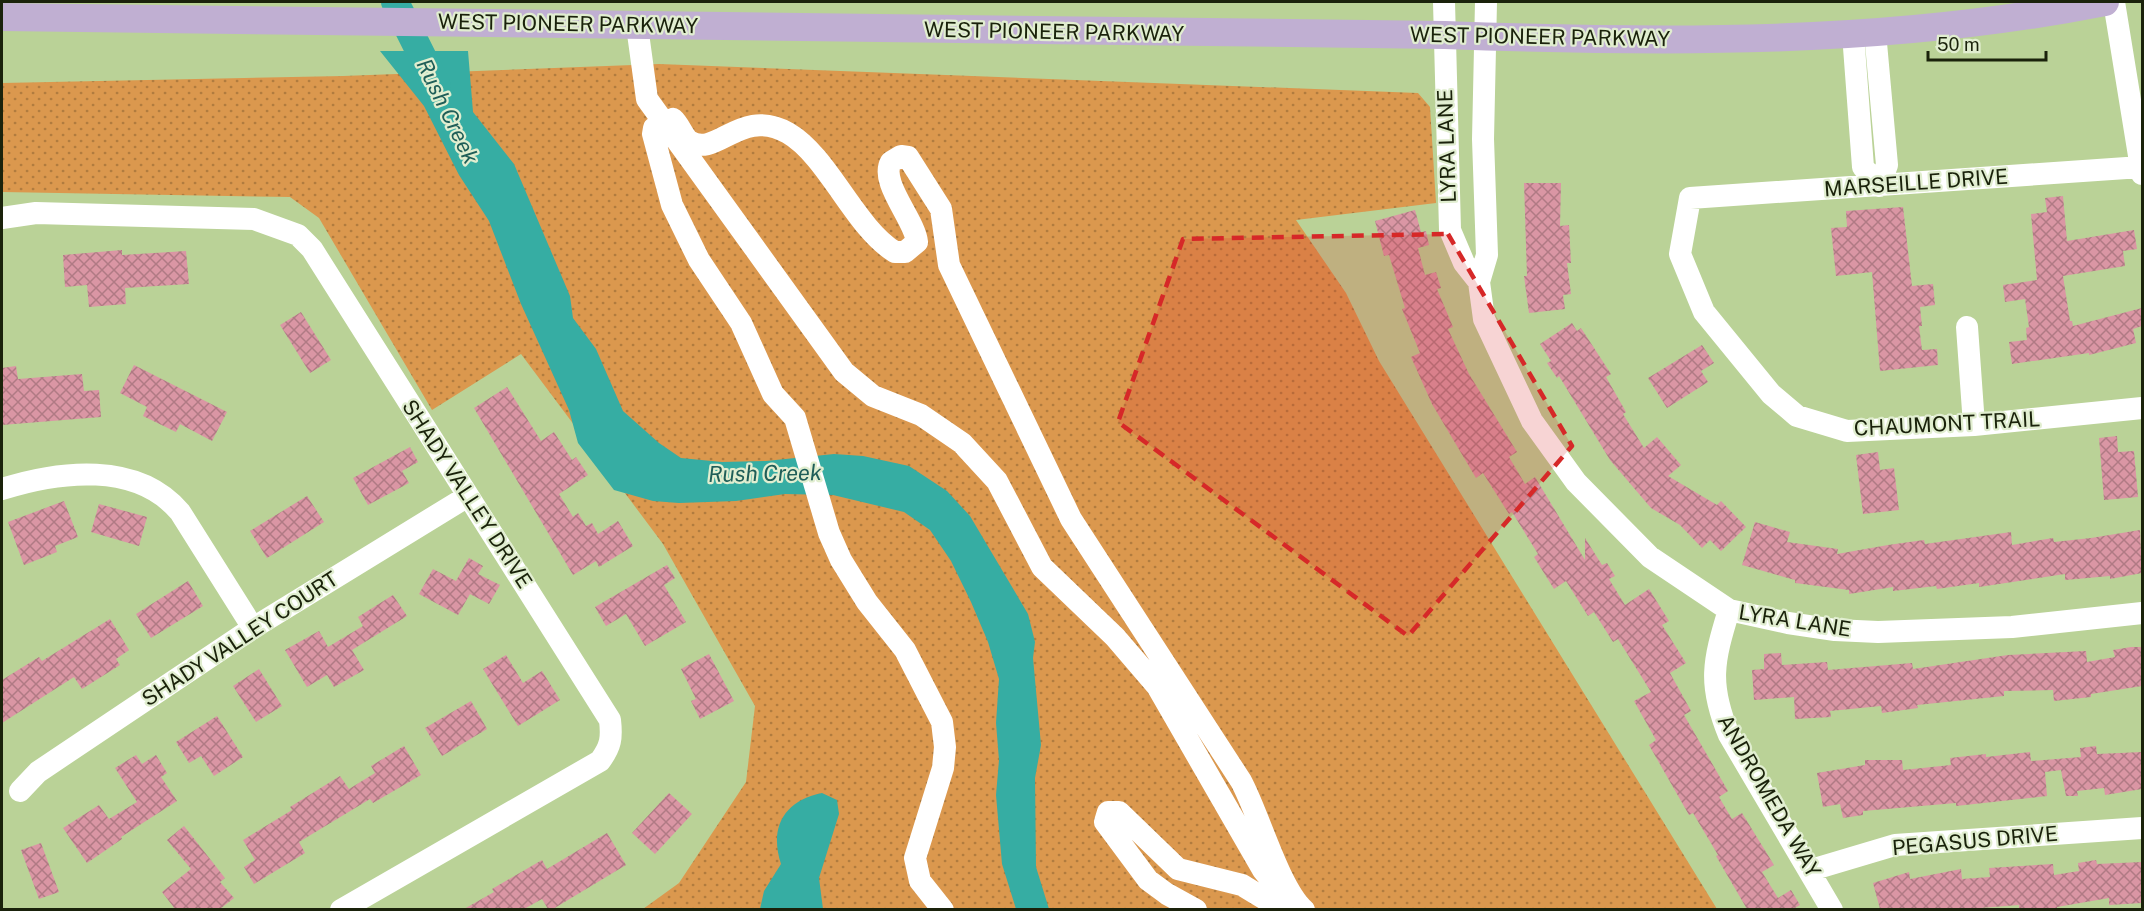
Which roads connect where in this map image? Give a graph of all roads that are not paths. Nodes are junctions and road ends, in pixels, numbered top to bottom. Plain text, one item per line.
1 (1444, 2) edge
2 (1486, 2) edge
3 (2105, 2) edge
4 (2114, 2) edge
5 (2, 17) edge
6 (637, 26) junction
7 (1864, 33) junction
8 (1445, 35) junction
9 (1486, 36) junction
10 (664, 122) junction
11 (2142, 171) edge
12 (1879, 186) junction
13 (1690, 198) joint
14 (2, 218) edge
15 (1479, 282) junction
16 (1967, 327) dead end
17 (2142, 408) edge
18 (1974, 425) junction
19 (2, 489) edge
20 (468, 496) junction
21 (1729, 610) junction
22 (2142, 613) edge
23 (253, 628) junction
24 (20, 791) dead end
25 (2142, 828) edge
26 (1811, 870) junction
27 (341, 909) edge
28 (943, 909) edge
29 (1196, 909) edge
30 (1283, 909) edge
31 (1296, 909) edge
32 (1304, 909) edge
33 (1833, 909) edge

1 - 8 street, LYRA LANE
2 - 9 street, LYRA LANE
3 - 7 main road, WEST PIONEER PARKWAY
4 - 11 street
5 - 6 main road, WEST PIONEER PARKWAY
6 - 8 main road, WEST PIONEER PARKWAY
6 - 10 street
7 - 9 main road, WEST PIONEER PARKWAY
7 - 12 street
8 - 9 main road, WEST PIONEER PARKWAY
8 - 15 street, LYRA LANE
9 - 15 street, LYRA LANE
10 - 28 street
10 - 31 street
10 - 32 street
11 - 12 street, MARSEILLE DRIVE
12 - 13 street, MARSEILLE DRIVE
13 - 18 street, CHAUMONT TRAIL
14 - 20 street, SHADY VALLEY DRIVE
15 - 21 street, LYRA LANE
16 - 18 street
17 - 18 street, CHAUMONT TRAIL
19 - 23 street
20 - 23 street, SHADY VALLEY COURT
20 - 27 street, SHADY VALLEY DRIVE
21 - 22 street, LYRA LANE
21 - 26 street, ANDROMEDA WAY
23 - 24 street, SHADY VALLEY COURT
25 - 26 street, PEGASUS DRIVE
26 - 33 street, ANDROMEDA WAY
29 - 30 street

